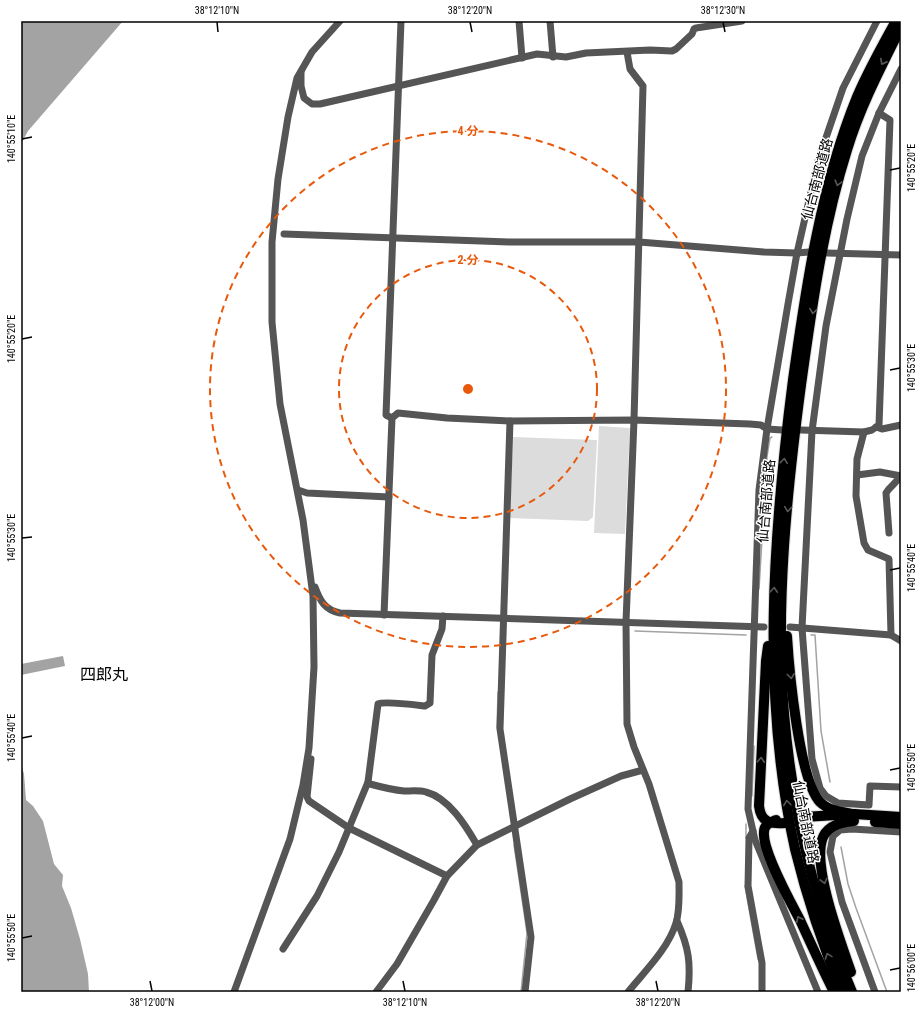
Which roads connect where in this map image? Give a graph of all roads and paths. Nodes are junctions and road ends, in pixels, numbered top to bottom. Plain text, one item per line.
1 (340, 21) edge
2 (401, 21) edge
3 (519, 21) edge
4 (550, 21) edge
5 (694, 21) edge
6 (742, 21) edge
7 (877, 21) edge
8 (896, 21) edge
9 (901, 27) edge
10 (692, 34) junction
11 (627, 52) junction
12 (553, 57) junction
13 (522, 58) junction
14 (901, 69) edge
15 (300, 70) junction
16 (399, 85) junction
17 (879, 113) junction
18 (284, 234) dead end
19 (392, 238) junction
20 (639, 242) junction
21 (809, 252) dead end
22 (797, 253) junction
23 (827, 253) dead end
24 (840, 253) junction
25 (885, 255) junction
26 (901, 255) edge
27 (392, 418) junction
28 (634, 420) junction
29 (510, 421) junction
30 (901, 425) edge
31 (876, 427) junction
32 (767, 429) junction
33 (782, 430) dead end
34 (801, 430) dead end
35 (812, 431) junction
36 (864, 432) junction
37 (857, 475) junction
38 (901, 476) edge
39 (298, 490) junction
40 (388, 497) junction
41 (889, 533) dead end
42 (785, 540) junction
43 (310, 573) junction
44 (773, 610) junction
45 (384, 615) junction
46 (443, 618) junction
47 (504, 618) junction
48 (626, 622) junction
49 (754, 627) junction
50 (764, 627) dead end
51 (790, 628) dead end
52 (802, 628) junction
53 (891, 635) junction
54 (901, 641) edge
55 (309, 750) junction
56 (643, 770) junction
57 (368, 782) junction
58 (901, 787) edge
59 (901, 817) edge
60 (854, 818) junction
61 (803, 819) dead end
62 (784, 821) dead end
63 (770, 822) junction
64 (901, 824) edge
65 (349, 828) junction
66 (512, 828) junction
67 (753, 831) junction
68 (901, 832) edge
69 (477, 845) junction
70 (447, 876) junction
71 (677, 921) junction
72 (283, 949) dead end
73 (234, 992) edge
74 (376, 992) edge
75 (525, 992) edge
76 (628, 992) edge
77 (688, 992) edge
78 (762, 992) edge
79 (818, 992) edge
80 (834, 992) edge
81 (842, 992) edge
82 (852, 992) edge
83 (857, 992) edge
84 (875, 992) edge

1 - 15 street
2 - 16 street
3 - 13 street
4 - 12 street
5 - 10 street
6 - 10 street
7 - 22 street
44 -> 8 highway, 仙台南部道路
9 -> 42 highway, 仙台南部道路
10 - 11 street
11 - 12 street
11 - 20 street
12 - 13 street
13 - 16 street
14 - 17 street
15 - 16 street
15 - 39 street
16 - 19 street
17 - 24 street
17 - 25 street
18 - 19 street
19 - 20 street
19 - 27 street
20 - 22 street
20 - 28 street
21 - 22 street
22 - 32 street
23 - 24 street
24 - 25 street
24 - 35 street
25 - 26 street
25 - 31 street
27 - 29 street
27 - 40 street
28 - 29 street
28 - 32 street
28 - 48 street
29 - 47 street
30 - 31 street
31 - 36 street
32 - 33 street
32 - 49 street
34 - 35 street
35 - 36 street
35 - 52 street
36 - 37 street
37 - 38 street
37 - 53 street
38 - 41 street
39 - 40 street
39 - 43 street
40 - 45 street
42 -> 60 highway
42 - 82 highway, 仙台南部道路
43 - 45 street
43 - 55 street
63 -> 44 highway
81 -> 44 highway, 仙台南部道路
45 - 46 street
46 - 47 street
46 - 57 street
47 - 48 street
47 - 66 street
48 - 49 street
48 - 56 street
49 - 50 street
49 - 67 street
51 - 52 street
52 - 53 street
52 - 58 street
53 - 54 street
55 - 65 street
55 - 73 street
56 - 66 street
56 - 71 street
57 - 65 street
57 - 69 street
59 - 60 highway
60 - 61 highway
60 - 64 highway
60 -> 83 highway
62 - 63 highway
80 -> 63 highway
65 - 70 street
65 - 72 street
66 - 69 street
66 - 75 street
67 - 78 street
67 - 79 street
68 - 84 street
69 - 70 street
70 - 74 street
71 - 76 street
71 - 77 street

